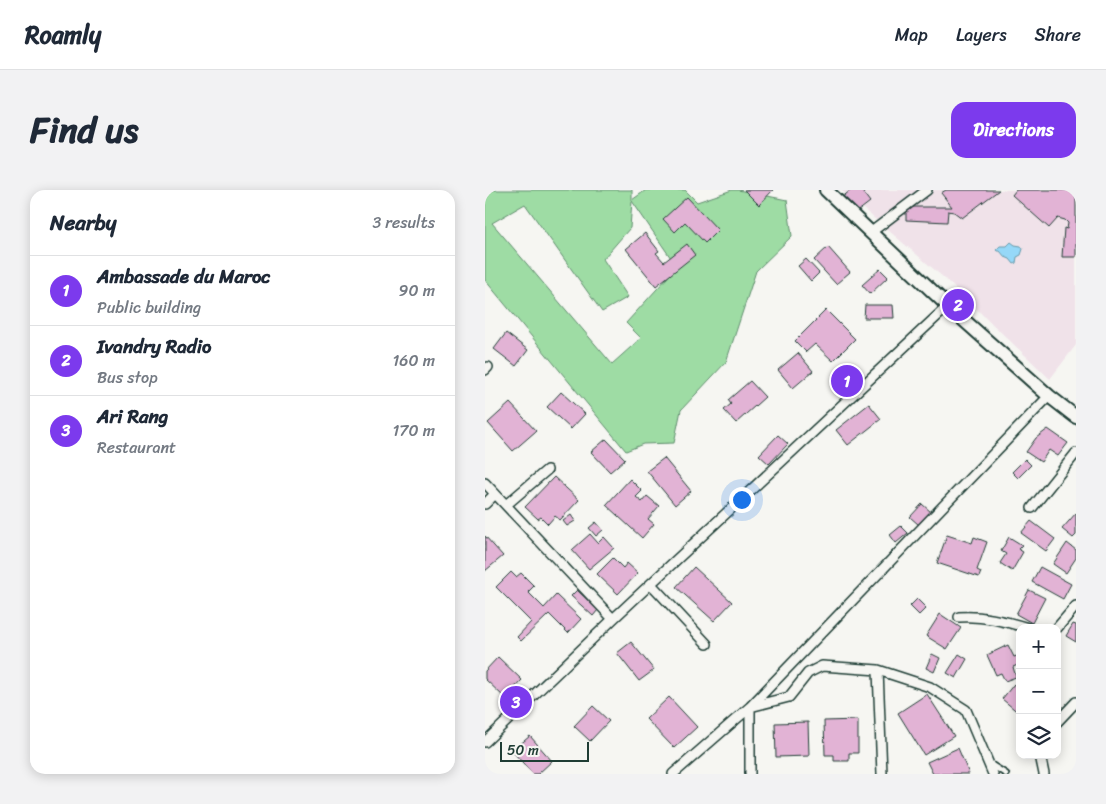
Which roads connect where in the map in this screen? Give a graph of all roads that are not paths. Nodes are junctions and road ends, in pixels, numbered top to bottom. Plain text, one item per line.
1 (827, 190) edge
2 (927, 190) edge
3 (870, 233) junction
4 (947, 306) junction
5 (1049, 396) junction
6 (1076, 417) edge
7 (1076, 453) edge
8 (547, 470) dead end
9 (485, 483) edge
10 (495, 494) junction
11 (485, 504) edge
12 (506, 505) junction
13 (1033, 508) dead end
14 (651, 584) junction
15 (1076, 606) edge
16 (959, 617) dead end
17 (613, 619) junction
18 (1016, 624) edge
19 (1060, 624) edge
20 (707, 644) dead end
21 (878, 670) junction
22 (1076, 702) edge
23 (750, 707) junction
24 (1061, 718) edge
25 (485, 742) edge
26 (1041, 759) edge
27 (988, 762) junction
28 (673, 774) edge
29 (750, 774) edge
30 (882, 774) edge
31 (993, 774) edge
32 (1006, 774) edge
33 (1044, 774) edge

1 - 3 street
2 - 3 street
3 - 4 street
4 - 5 street
4 - 14 street
5 - 6 street
5 - 23 street
7 - 13 street
8 - 12 street
9 - 10 street
10 - 11 street
10 - 12 street
12 - 17 street
14 - 17 street
14 - 20 street
15 - 19 street
16 - 18 street
17 - 25 street
21 - 23 street
21 - 27 street
21 - 30 street
22 - 24 street
23 - 28 street
23 - 29 street
26 - 33 street
27 - 31 street
27 - 32 lane

